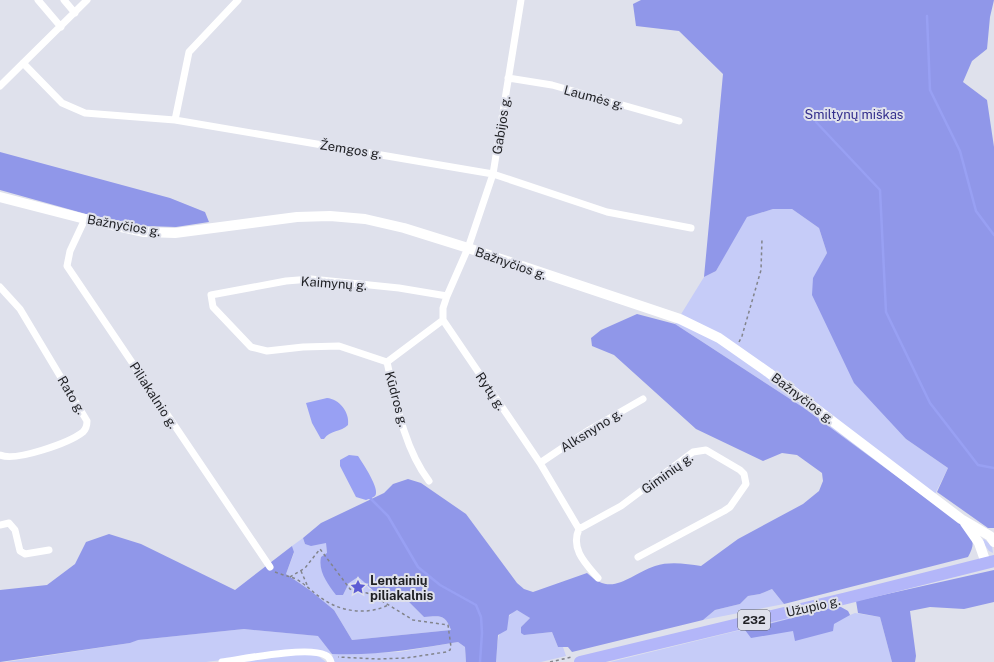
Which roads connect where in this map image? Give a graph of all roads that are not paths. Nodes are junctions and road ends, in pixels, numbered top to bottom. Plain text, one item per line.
1 (38, 0) edge
2 (64, 0) edge
3 (87, 0) edge
4 (238, 0) edge
5 (521, 0) edge
6 (75, 13) junction
7 (61, 27) junction
8 (23, 63) junction
9 (508, 78) junction
10 (0, 86) edge
11 (175, 120) junction
12 (679, 121) dead end
13 (493, 174) junction
14 (0, 197) edge
15 (85, 219) junction
16 (691, 228) dead end
17 (468, 248) junction
18 (0, 287) edge
19 (447, 296) junction
20 (443, 320) junction
21 (229, 325) joint
22 (387, 362) junction
23 (643, 399) dead end
24 (0, 455) edge
25 (540, 463) junction
26 (429, 481) dead end
27 (961, 519) junction
28 (0, 525) edge
29 (579, 529) junction
30 (993, 539) edge
31 (49, 550) dead end
32 (638, 557) dead end
33 (990, 562) edge
34 (270, 567) road end
35 (598, 578) dead end
36 (330, 660) edge
37 (222, 662) edge
38 (580, 662) edge

1 - 7 street
2 - 6 street
3 - 6 street
4 - 11 street
5 - 9 street, Gabijos g.
6 - 7 street
7 - 8 street
8 - 10 street
8 - 11 street, Žemgos g.
9 - 12 street, Laumės g.
9 - 13 street, Gabijos g.
11 - 13 street, Žemgos g.
13 - 16 street, Žemgos g.
13 - 17 street, Gabijos g.
14 - 15 main road, Bažnyčios g.
15 - 17 main road, Bažnyčios g.
15 - 34 street, Piliakalnio g.
17 - 19 street
17 - 27 main road, Bažnyčios g.
18 - 24 street, Rato g.
19 - 20 street
19 - 21 street, Kaimynų g.
20 - 22 street
20 - 25 street, Rytų g.
21 - 22 street, Kūdros g.
22 - 26 street, Kūdros g.
23 - 25 street, Alksnyno g.
25 - 29 street, Rytų g.
27 - 30 main road, Bažnyčios g.
27 - 33 main road, Bažnyčios g.
28 - 31 street
29 - 32 street, Giminių g.
29 - 35 street
33 - 38 main road, Užupio g. / 232
36 - 37 street

